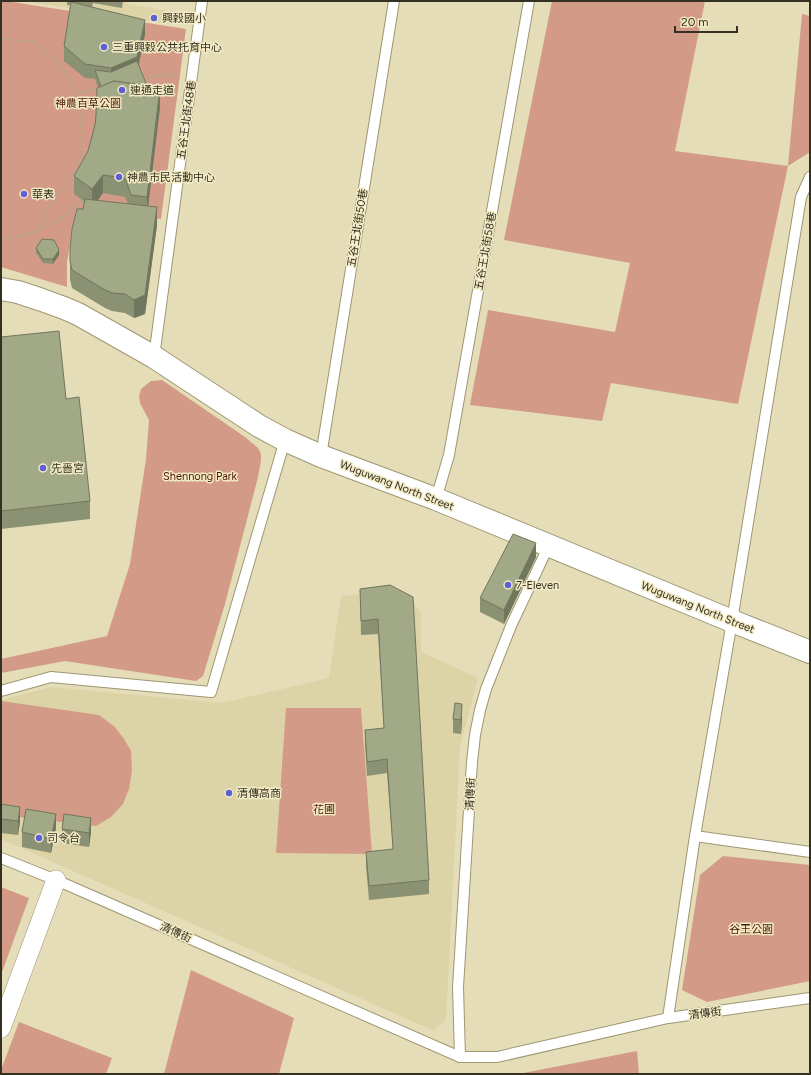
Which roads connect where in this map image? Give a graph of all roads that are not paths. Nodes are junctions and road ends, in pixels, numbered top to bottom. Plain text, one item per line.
1 (202, 1) edge
2 (394, 1) edge
3 (529, 1) edge
4 (810, 177) edge
5 (1, 288) edge
6 (154, 357) junction
7 (285, 440) junction
8 (321, 456) junction
9 (436, 499) junction
10 (549, 545) junction
11 (732, 621) junction
12 (809, 647) edge
13 (1, 690) edge
14 (695, 836) junction
15 (810, 852) edge
16 (1, 858) edge
17 (56, 880) junction
18 (810, 998) edge
19 (668, 1018) junction
20 (1, 1028) edge
21 (460, 1057) junction

1 - 6 lane, 五谷王北街48巷
2 - 8 lane, 五谷王北街50巷
3 - 9 lane, 五谷王北街58巷
4 - 11 lane
5 - 6 street, Wuguwang North Street
6 - 7 street, Wuguwang North Street
7 - 8 street, Wuguwang North Street
7 - 13 lane
8 - 9 street, Wuguwang North Street
9 - 10 street, Wuguwang North Street
10 - 11 street, Wuguwang North Street
10 - 21 lane, 清傳街
11 - 12 street, Wuguwang North Street
11 - 14 lane
14 - 15 lane
14 - 19 lane
16 - 17 lane, 清傳街
17 - 20 street
17 - 21 lane, 清傳街
18 - 19 lane, 清傳街
19 - 21 lane, 清傳街

